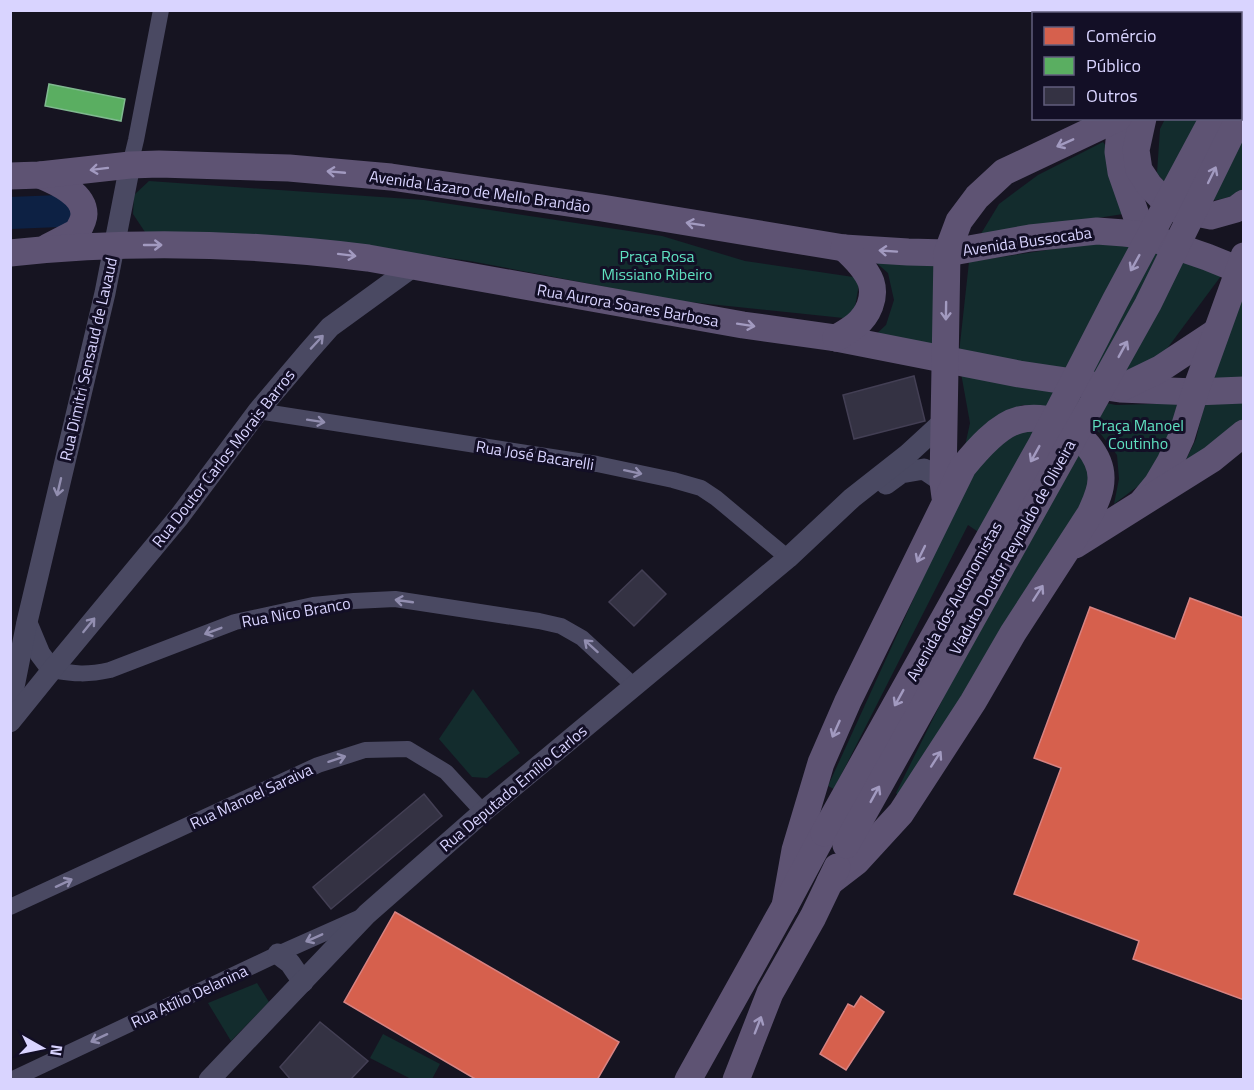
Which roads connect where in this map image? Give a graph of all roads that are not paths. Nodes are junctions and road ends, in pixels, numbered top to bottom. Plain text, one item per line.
1 (161, 10) edge
2 (1116, 120) edge
3 (1120, 120) edge
4 (1143, 120) edge
5 (1212, 120) edge
6 (1239, 120) edge
7 (130, 165) junction
8 (10, 176) edge
9 (40, 176) junction
10 (1244, 203) edge
11 (1143, 235) junction
12 (114, 245) junction
13 (844, 248) junction
14 (41, 250) junction
15 (10, 253) edge
16 (947, 253) junction
17 (414, 266) junction
18 (1242, 266) edge
19 (1216, 332) junction
20 (836, 338) junction
21 (946, 361) junction
22 (1120, 388) junction
23 (1244, 390) edge
24 (1195, 392) junction
25 (258, 411) junction
26 (945, 420) junction
27 (1244, 432) edge
28 (945, 491) junction
29 (1143, 501) junction
30 (835, 515) junction
31 (1064, 552) junction
32 (788, 558) junction
33 (27, 622) junction
34 (52, 670) junction
35 (633, 686) junction
36 (10, 706) edge
37 (10, 722) edge
38 (483, 812) junction
39 (835, 839) junction
40 (830, 882) junction
41 (785, 906) junction
42 (10, 907) edge
43 (367, 914) junction
44 (278, 954) junction
45 (303, 982) junction
46 (11, 1080) edge
47 (209, 1080) edge
48 (688, 1080) edge
49 (736, 1080) edge

1 - 7 street, Rua Dimitri Sensaud de Lavaud
2 -> 16 main road
3 - 11 main road
4 - 10 main road
5 -> 39 main road, Avenida dos Autonomistas, bridge
39 -> 6 main road, Viaduto Doutor Reynaldo de Oliveira, bridge
7 -> 9 main road, Avenida Lázaro de Mello Brandão
7 - 12 street, Rua Dimitri Sensaud de Lavaud
13 -> 7 main road, Avenida Lázaro de Mello Brandão
8 - 9 main road, Avenida Lázaro de Mello Brandão
9 - 14 main road
11 - 16 main road, Avenida Bussocaba
11 - 18 main road, Avenida Bussocaba
12 - 14 main road, Rua Aurora Soares Barbosa
12 -> 17 main road, Rua Aurora Soares Barbosa
12 -> 33 street, Rua Dimitri Sensaud de Lavaud
16 -> 13 main road, Avenida Lázaro de Mello Brandão
13 - 20 main road
14 - 15 main road, Rua Aurora Soares Barbosa
16 -> 21 main road
17 -> 20 main road, Rua Aurora Soares Barbosa
25 -> 17 street, Rua Doutor Carlos Morais Barros
18 - 19 main road
19 - 22 main road
19 - 24 main road
20 - 21 main road, Rua Aurora Soares Barbosa
21 - 22 main road, Rua Aurora Soares Barbosa
21 - 26 main road
22 - 24 main road, Rua Aurora Soares Barbosa
23 - 24 main road, Rua Aurora Soares Barbosa
24 - 29 main road
25 -> 32 street, Rua José Bacarelli
34 -> 25 street, Rua Doutor Carlos Morais Barros
26 - 28 main road
26 - 30 street, Rua Deputado Emílio Carlos
27 - 29 main road
28 - 30 street, Rua Deputado Emílio Carlos
28 - 31 main road
28 -> 41 main road
29 - 31 main road
30 - 32 street, Rua Deputado Emílio Carlos
40 -> 31 main road
32 - 35 street, Rua Deputado Emílio Carlos
33 - 34 street
33 - 36 street, Rua Dimitri Sensaud de Lavaud
35 -> 34 street, Rua Nico Branco
34 - 37 street, Rua Doutor Carlos Morais Barros
35 - 38 street, Rua Deputado Emílio Carlos
42 -> 38 street, Rua Manoel Saraiva
38 - 43 street, Rua Deputado Emílio Carlos
39 - 40 main road, Avenida dos Autonomistas
39 - 41 main road, Avenida dos Autonomistas
49 -> 40 main road, Avenida dos Autonomistas
41 - 48 main road, Avenida dos Autonomistas
43 -> 44 street, Rua Atílio Delanina
43 - 45 street, Rua Deputado Emílio Carlos
44 - 45 street
44 -> 46 street, Rua Atílio Delanina
45 - 47 street, Rua Deputado Emílio Carlos

